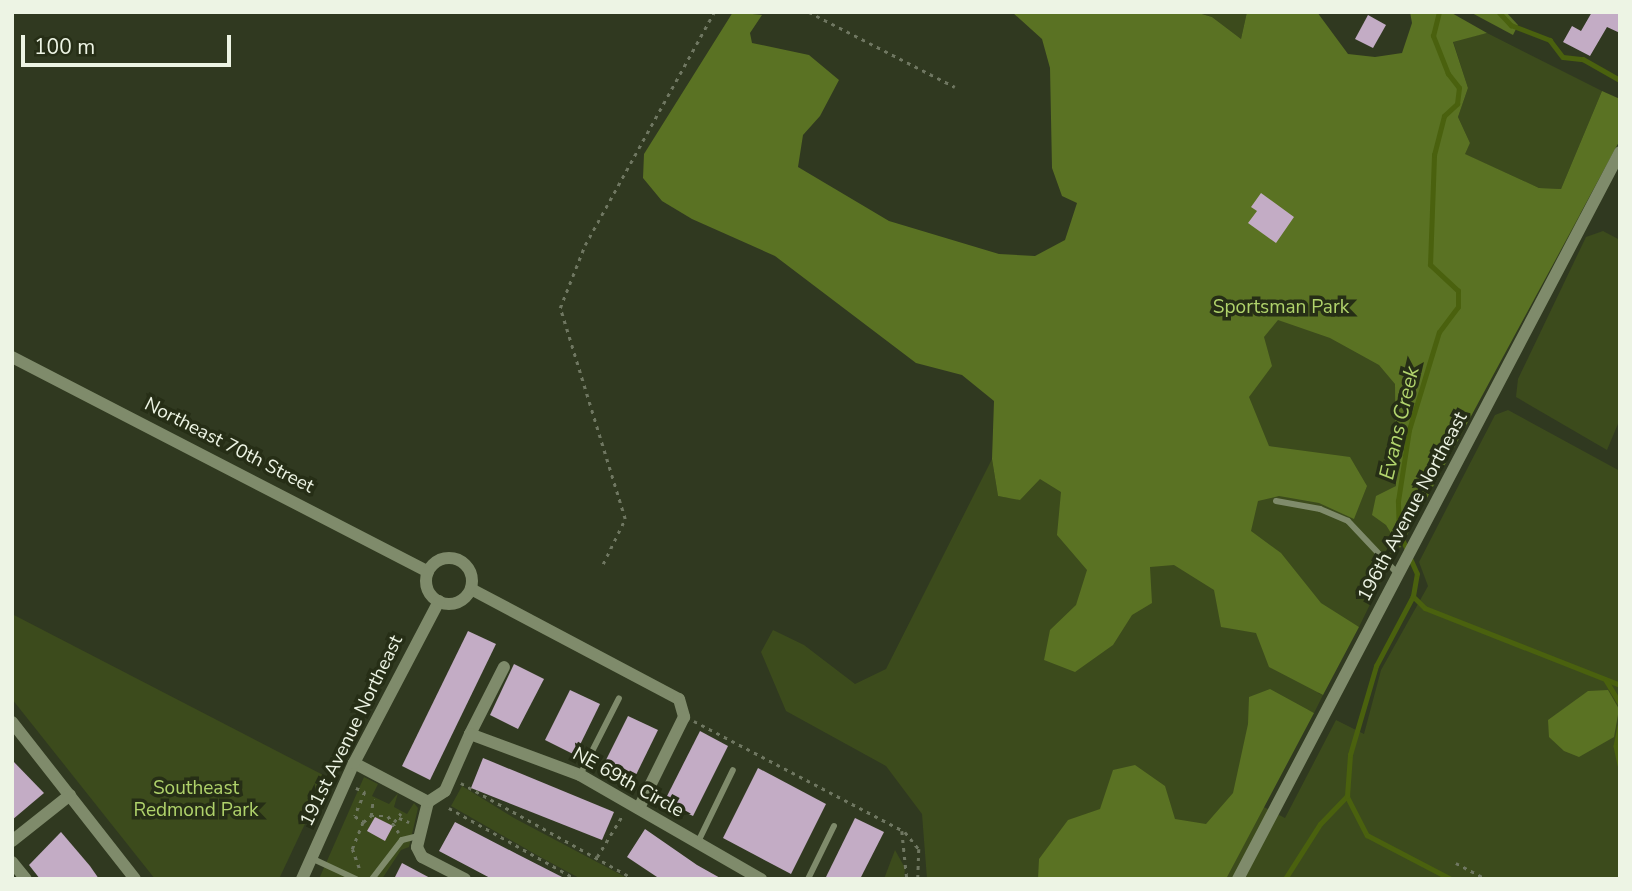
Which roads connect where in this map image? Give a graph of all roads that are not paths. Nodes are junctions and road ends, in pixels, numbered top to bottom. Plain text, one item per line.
1 (1620, 152) edge
2 (12, 356) edge
3 (1276, 501) dead end
4 (1400, 570) junction
5 (428, 572) junction
6 (471, 589) junction
7 (439, 601) junction
8 (504, 667) dead end
9 (619, 698) dead end
10 (12, 722) edge
11 (470, 734) junction
12 (354, 763) junction
13 (733, 770) dead end
14 (579, 775) junction
15 (70, 795) junction
16 (428, 802) junction
17 (634, 805) junction
18 (834, 826) dead end
19 (418, 836) junction
20 (12, 841) edge
21 (696, 844) junction
22 (311, 858) junction
23 (12, 862) edge
24 (372, 878) edge
25 (26, 879) edge
26 (135, 879) edge
27 (302, 879) edge
28 (356, 879) edge
29 (465, 879) edge
30 (761, 879) edge
31 (808, 879) edge
32 (1238, 879) edge

1 - 4 street, 196th Avenue Northeast
2 - 5 street, Northeast 70th Street
3 - 4 lane
4 - 32 street, 196th Avenue Northeast
5 - 6 street
5 - 7 street
6 - 7 street
6 - 17 street
7 - 12 street, 191st Avenue Northeast
8 - 11 street
9 - 14 lane
10 - 15 street
11 - 14 street, NE 69th Circle
11 - 16 street
12 - 16 street
12 - 22 street, 191st Avenue Northeast
13 - 21 lane
14 - 17 street, NE 69th Circle
15 - 20 street
15 - 26 street
16 - 19 street
17 - 21 street, NE 69th Circle
18 - 31 lane
19 - 24 lane
19 - 29 street
21 - 30 street, NE 69th Circle
22 - 27 street, 191st Avenue Northeast
22 - 28 lane
23 - 25 street

